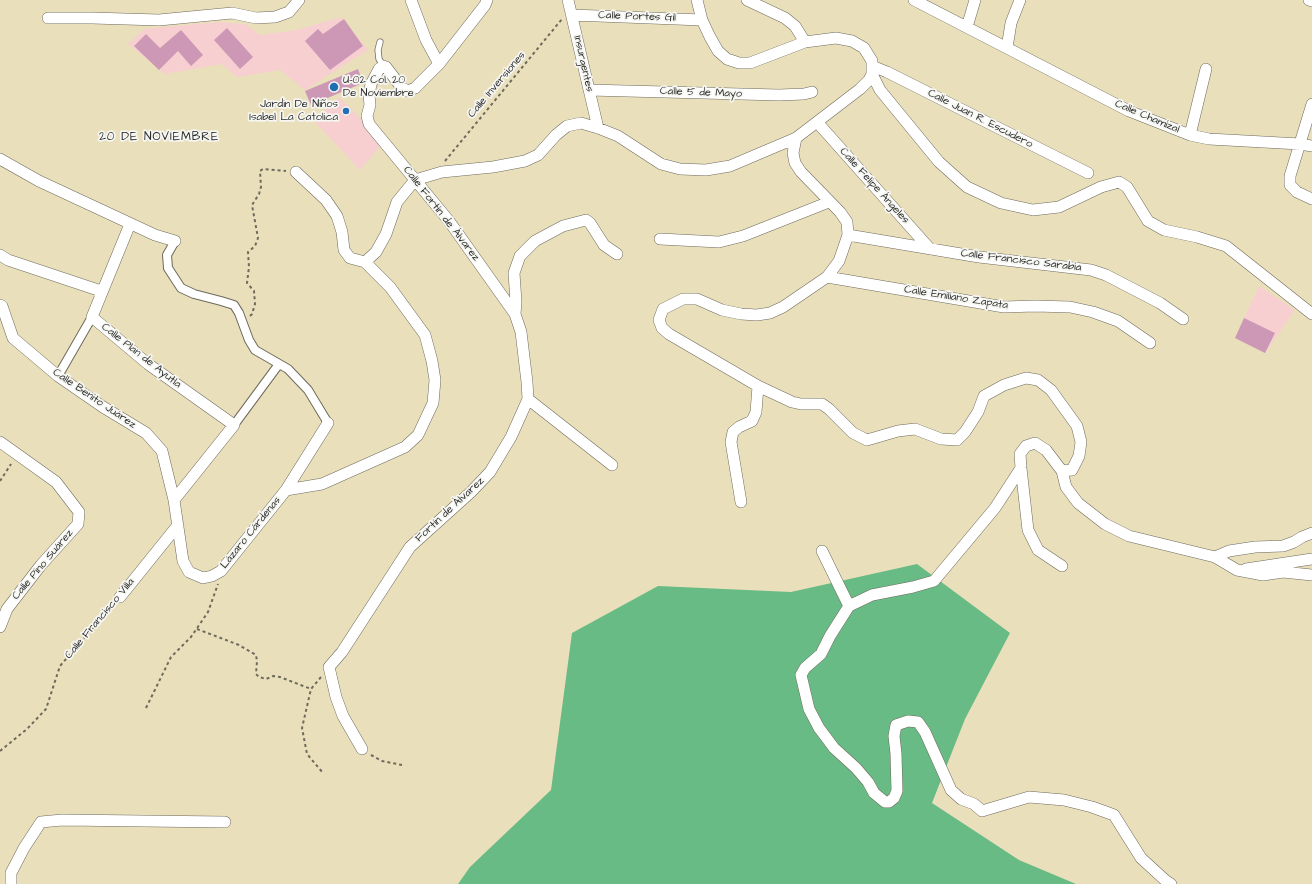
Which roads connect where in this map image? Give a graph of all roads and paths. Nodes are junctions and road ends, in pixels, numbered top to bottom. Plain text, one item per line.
1 (299, 0) edge
2 (411, 0) edge
3 (487, 0) edge
4 (568, 0) edge
5 (697, 0) edge
6 (747, 0) edge
7 (914, 0) edge
8 (975, 0) edge
9 (1020, 0) edge
10 (572, 15) junction
11 (48, 18) dead end
12 (702, 20) junction
13 (967, 27) junction
14 (380, 42) dead end
15 (805, 42) junction
16 (1006, 48) junction
17 (439, 64) junction
18 (383, 66) junction
19 (1206, 69) dead end
20 (872, 70) junction
21 (589, 90) junction
22 (812, 92) dead end
23 (1312, 104) edge
24 (817, 122) junction
25 (598, 128) junction
26 (1190, 135) junction
27 (796, 138) junction
28 (1300, 144) junction
29 (1312, 146) edge
30 (0, 159) edge
31 (296, 172) joint
32 (442, 172) junction
33 (1088, 173) dead end
34 (415, 180) junction
35 (1312, 200) edge
36 (830, 202) junction
37 (130, 224) junction
38 (848, 235) junction
39 (660, 239) dead end
40 (175, 241) joint
41 (930, 249) junction
42 (617, 254) dead end
43 (0, 255) edge
44 (366, 262) junction
45 (827, 277) junction
46 (101, 291) junction
47 (0, 305) edge
48 (239, 313) junction
49 (515, 314) junction
50 (1312, 314) edge
51 (92, 317) junction
52 (1183, 319) dead end
53 (1150, 343) dead end
54 (279, 364) junction
55 (58, 376) junction
56 (758, 386) junction
57 (528, 400) junction
58 (328, 424) joint
59 (234, 425) junction
60 (0, 442) edge
61 (18, 455) junction
62 (612, 465) dead end
63 (1020, 468) junction
64 (1062, 471) junction
65 (0, 481) edge
66 (286, 490) junction
67 (174, 500) junction
68 (741, 502) dead end
69 (178, 526) junction
70 (1312, 532) edge
71 (822, 551) dead end
72 (1215, 557) junction
73 (1312, 559) edge
74 (1062, 566) dead end
75 (1237, 570) junction
76 (221, 571) junction
77 (1312, 576) edge
78 (120, 597) joint
79 (849, 606) junction
80 (0, 627) edge
81 (197, 629) junction
82 (329, 667) junction
83 (311, 689) junction
84 (146, 708) dead end
85 (362, 749) joint
86 (0, 751) edge
87 (402, 765) dead end
88 (323, 773) dead end
89 (225, 822) dead end
90 (11, 884) edge
91 (1171, 884) edge

1 - 11 street
2 - 17 street
3 - 17 street
4 - 10 street, Insurgentes
5 - 12 street
6 - 15 street
7 - 13 street, Calle Chamizal
8 - 13 street
9 - 16 street
10 - 12 street, Calle Portes Gil
10 - 21 street, Insurgentes
10 - 32 path, Calle Inversiones
12 - 15 street
13 - 16 street, Calle Chamizal
14 - 18 lane
15 - 20 street
16 - 26 street, Calle Chamizal
17 - 18 street
18 - 34 street, Calle Fortín de Álvarez
19 - 26 street
20 - 24 street
20 - 33 street, Calle Juan R. Escudero
20 - 50 street
21 - 22 street, Calle 5 de Mayo
21 - 25 street, Insurgentes
23 - 28 street
24 - 27 street
24 - 41 street, Calle Felipe Ángeles
25 - 27 street
25 - 32 street
26 - 28 street, Calle Chamizal
27 - 36 street
28 - 29 street, Calle Chamizal
28 - 35 street
30 - 37 street
31 - 44 street
31 - 48 path
32 - 34 street
34 - 44 street
34 - 49 street, Calle Fortín de Álvarez
36 - 38 street
36 - 39 street
37 - 40 street
37 - 46 street, Calle Plan de Ayutla
38 - 41 street, Calle Francisco Sarabia
38 - 45 street
40 - 48 street
41 - 52 street, Calle Francisco Sarabia
42 - 49 street
43 - 46 street
44 - 66 street
45 - 53 street, Calle Emiliano Zapata
45 - 56 street
46 - 51 street, Calle Plan de Ayutla
47 - 55 street, Calle Benito Juárez
48 - 54 street
49 - 57 street, Fortín de Álvarez
51 - 55 street
51 - 59 street, Calle Plan de Ayutla
54 - 58 street
54 - 59 street
55 - 67 street, Calle Benito Juárez
56 - 64 street
56 - 68 street
57 - 62 street
57 - 82 street, Fortín de Álvarez
58 - 66 street, Lázaro Cárdenas
59 - 67 street
60 - 61 street, Calle Pino Suárez
61 - 65 path
61 - 80 street, Calle Pino Suárez
63 - 64 street
63 - 74 street
63 - 79 street
64 - 72 street
66 - 76 street, Lázaro Cárdenas
67 - 69 street, Lázaro Cárdenas
69 - 76 street, Lázaro Cárdenas
69 - 78 street, Calle Francisco Villa
70 - 72 street
71 - 79 street
72 - 75 street
73 - 75 street
75 - 77 street
76 - 81 path
78 - 86 path, Calle Francisco Villa
79 - 91 street
81 - 83 path
81 - 84 path
82 - 83 path
82 - 85 street
83 - 88 path
85 - 87 path
89 - 90 street

